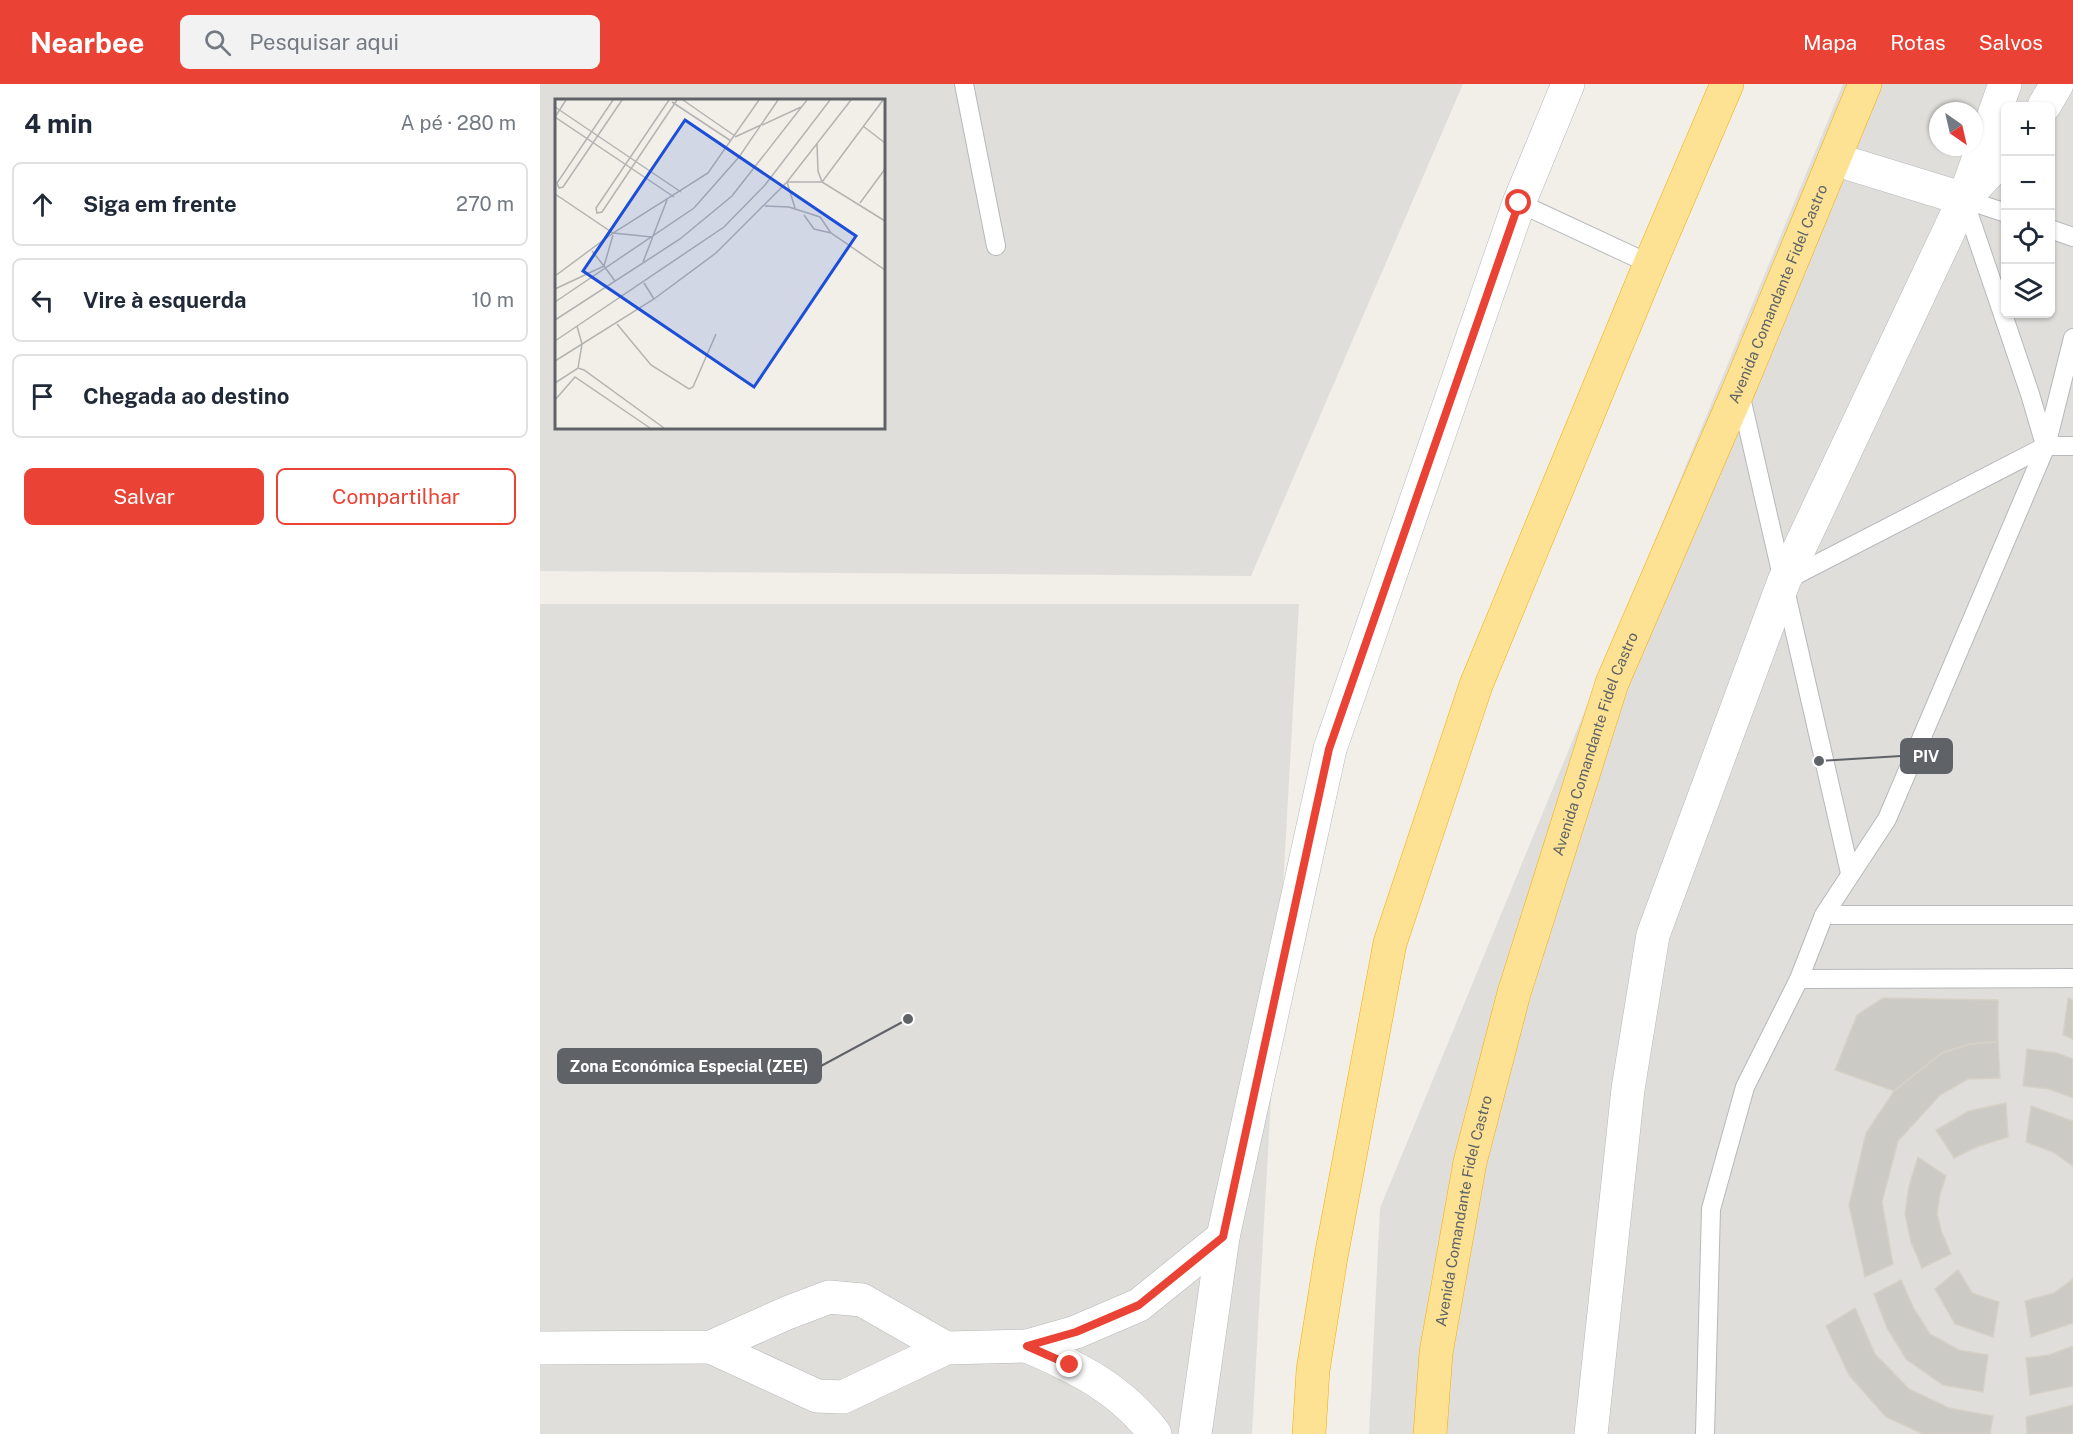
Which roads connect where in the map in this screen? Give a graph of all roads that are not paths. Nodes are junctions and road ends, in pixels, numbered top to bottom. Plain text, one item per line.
1 (964, 84) edge
2 (1568, 84) edge
3 (1727, 84) edge
4 (1865, 84) edge
5 (2005, 84) edge
6 (2057, 84) edge
7 (2046, 102) edge
8 (2004, 156) edge
9 (1834, 159) junction
10 (1964, 199) junction
11 (1519, 203) junction
12 (2001, 211) edge
13 (2055, 231) edge
14 (2073, 237) edge
15 (996, 246) dead end
16 (1650, 264) junction
17 (2073, 338) edge
18 (1739, 389) junction
19 (2046, 446) junction
20 (2073, 446) edge
21 (1784, 581) junction
22 (1851, 873) junction
23 (1824, 915) junction
24 (2073, 915) edge
25 (2073, 978) edge
26 (1799, 979) junction
27 (1223, 1237) junction
28 (1027, 1346) junction
29 (711, 1347) junction
30 (540, 1348) edge
31 (946, 1348) junction
32 (1155, 1434) edge
33 (1195, 1434) edge
34 (1309, 1434) edge
35 (1430, 1434) edge
36 (1592, 1434) edge
37 (1705, 1434) edge

1 - 15 lane
2 - 11 street
3 - 16 highway
4 - 9 highway, Avenida Comandante Fidel Castro
5 - 10 street
6 - 7 street
8 - 10 street
9 - 10 street
9 - 18 highway, Avenida Comandante Fidel Castro
10 - 12 lane
10 - 19 lane
10 - 21 street
11 - 16 lane
11 - 27 street
13 - 14 lane
16 - 34 highway
17 - 19 lane
18 - 21 lane
18 - 35 highway, Avenida Comandante Fidel Castro
19 - 20 lane
19 - 21 lane
19 - 22 lane
21 - 22 lane
21 - 36 street
22 - 23 lane
23 - 24 lane
23 - 26 lane
25 - 26 lane
26 - 37 lane
27 - 28 street
27 - 33 street
28 - 31 street
28 - 32 street
29 - 30 street
29 - 31 street
29 - 31 street

